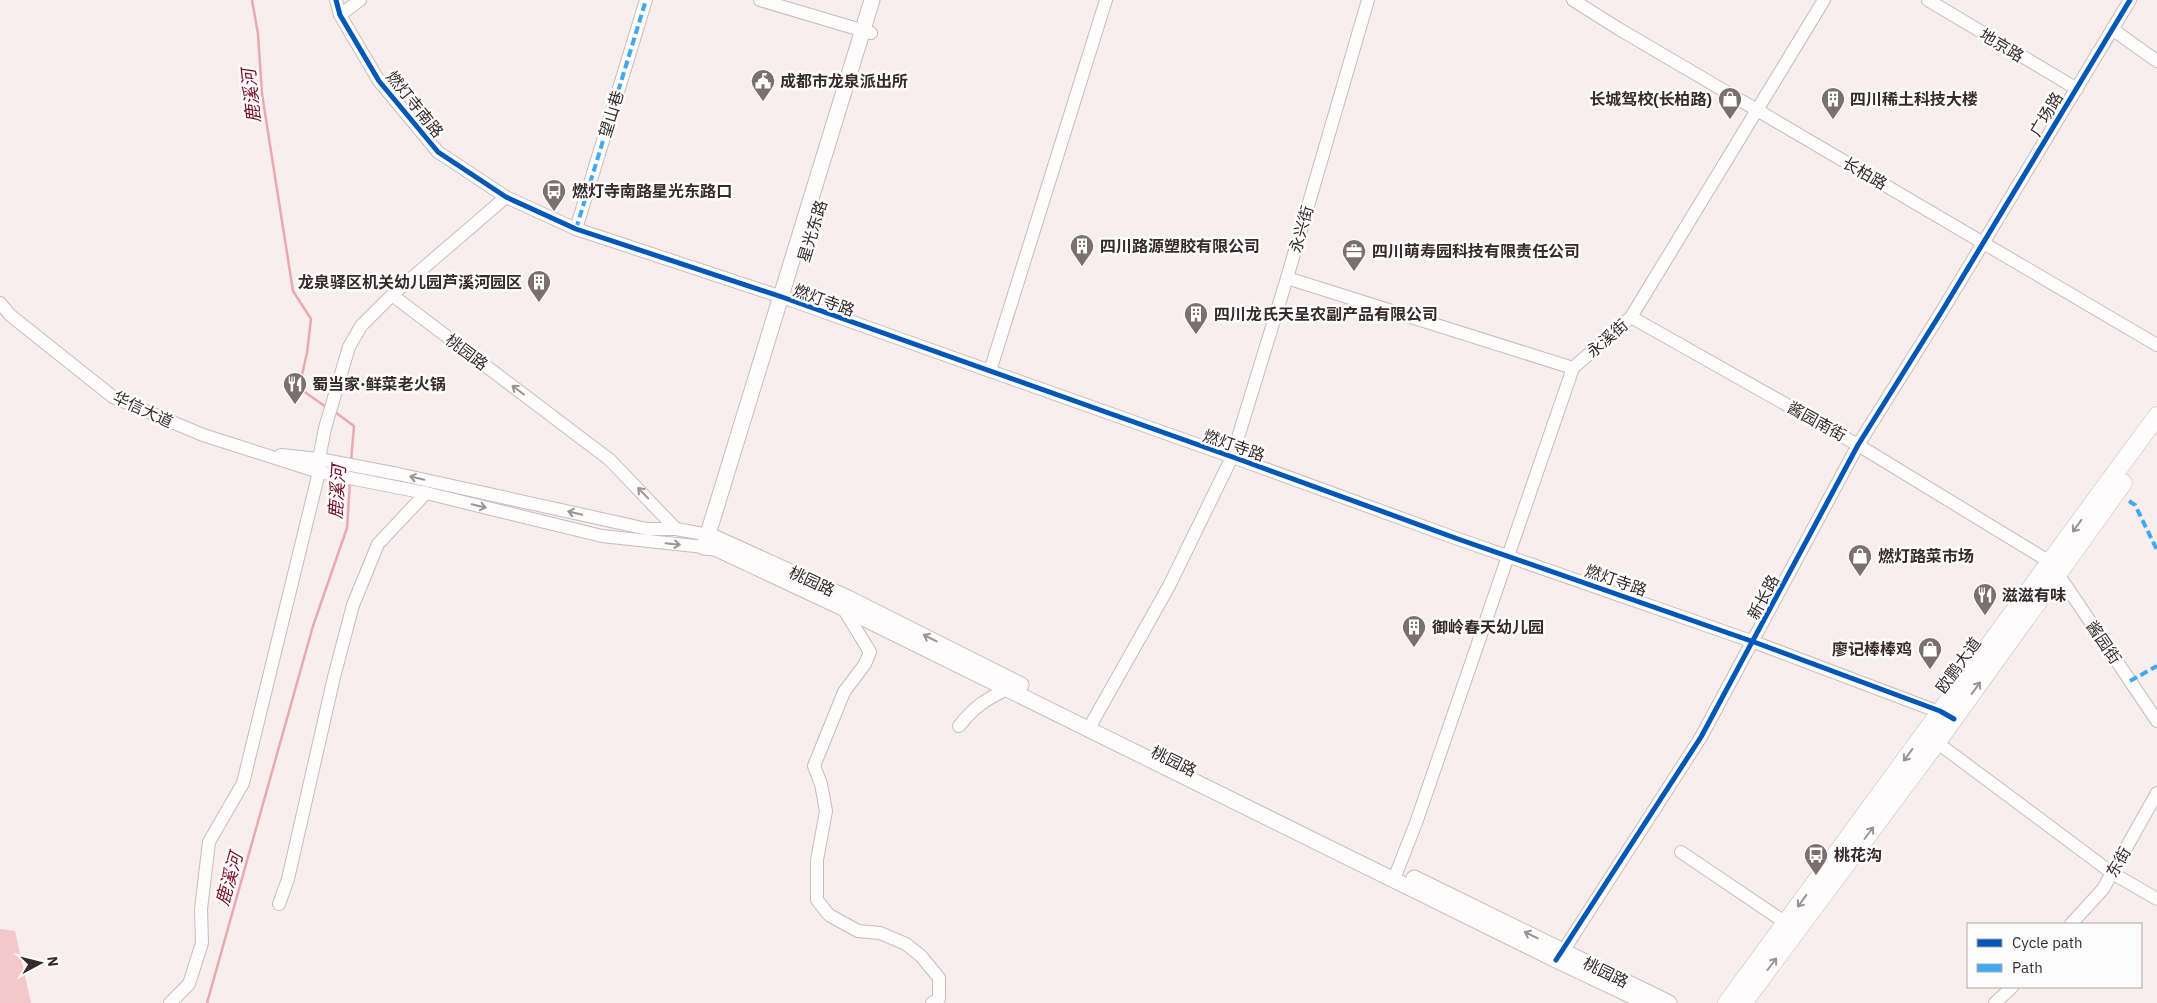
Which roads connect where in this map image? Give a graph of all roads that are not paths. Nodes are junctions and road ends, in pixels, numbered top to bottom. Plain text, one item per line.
1 (336, 0) edge
2 (360, 0) edge
3 (646, 0) edge
4 (760, 0) edge
5 (872, 0) edge
6 (882, 0) edge
7 (1105, 0) edge
8 (1368, 0) edge
9 (1573, 0) edge
10 (1824, 0) edge
11 (1928, 0) edge
12 (2130, 0) edge
13 (340, 15) junction
14 (2112, 29) junction
15 (867, 32) junction
16 (2157, 61) edge
17 (2076, 89) junction
18 (1756, 110) junction
19 (506, 197) junction
20 (576, 229) junction
21 (1983, 241) junction
22 (1287, 278) junction
23 (392, 295) junction
24 (786, 300) junction
25 (0, 304) edge
26 (1631, 317) junction
27 (2157, 344) edge
28 (1573, 368) junction
29 (990, 371) junction
30 (2157, 416) edge
31 (2157, 435) edge
32 (1858, 445) junction
33 (254, 452) junction
34 (1232, 457) junction
35 (319, 459) junction
36 (342, 469) junction
37 (319, 472) junction
38 (426, 493) junction
39 (676, 528) junction
40 (711, 542) junction
41 (1507, 555) junction
42 (2054, 568) junction
43 (843, 608) junction
44 (1754, 642) junction
45 (1007, 689) junction
46 (1947, 715) junction
47 (2157, 722) edge
48 (959, 726) dead end
49 (1091, 726) junction
50 (1930, 738) junction
51 (2157, 793) edge
52 (1680, 852) dead end
53 (2112, 873) junction
54 (1396, 874) junction
55 (2157, 899) edge
56 (279, 904) dead end
57 (1786, 923) junction
58 (2072, 923) edge
59 (1560, 956) junction
60 (2011, 988) edge
61 (170, 1003) edge
62 (932, 1003) edge
63 (1647, 1003) edge
64 (1669, 1003) edge
65 (1727, 1003) edge
66 (1743, 1003) edge
67 (1995, 1003) edge

1 - 13 street, 燃灯寺南路
2 - 13 street
3 - 20 street, 望山巷
4 - 15 street
5 - 15 main road, 星光东路
6 - 15 main road, 星光东路
7 - 29 street
8 - 22 street, 永兴街
9 - 18 street, 长柏路
10 - 18 street
11 - 17 street, 地京路
12 - 14 street, 广场路
13 - 19 street, 燃灯寺南路
14 - 16 street
14 - 17 street, 广场路
15 - 24 main road, 星光东路
17 - 21 street, 广场路
18 - 21 street, 长柏路
18 - 26 street, 永溪街
19 - 20 street, 燃灯寺路
19 - 23 street
20 - 24 street, 燃灯寺路
21 - 27 street, 长柏路
21 - 32 street, 新长路
22 - 28 street
22 - 34 street, 永兴街
23 - 35 street
39 -> 23 street, 桃园路
24 - 29 street, 燃灯寺路
24 - 40 main road, 星光东路
25 - 33 street, 华信大道
26 - 28 street, 永溪街
26 - 32 street, 酱园南街
28 - 41 street, 永溪街
29 - 34 street, 燃灯寺路
30 -> 42 highway, 欧鹏大道
31 - 42 highway, 欧鹏大道
32 - 42 street, 酱园南街
32 - 44 street, 新长路
33 - 35 street
33 - 37 street
34 - 41 street, 燃灯寺路
34 - 49 street, 永兴街
35 - 36 street
35 - 37 street
36 - 37 street
36 - 38 street
39 -> 36 street, 桃园路
37 - 61 street
38 -> 40 street
38 - 56 street
39 - 40 street, 桃园路
40 - 43 main road
49 -> 40 main road, 桃园路
41 - 44 street, 燃灯寺路
41 - 54 street, 永溪街
42 - 46 highway, 欧鹏大道
42 - 47 street, 酱园街
43 - 45 main road
43 - 62 street
44 - 46 street, 燃灯寺路
44 - 59 street, 新长路
45 - 48 street
45 - 49 main road
46 - 50 highway, 欧鹏大道
49 - 54 main road, 桃园路
50 - 53 street
50 -> 57 highway, 欧鹏大道
66 -> 50 highway, 欧鹏大道
51 - 53 street, 东街
52 - 57 street
53 - 55 street
53 - 58 street, 东街
54 - 59 main road, 桃园路
57 - 65 highway, 欧鹏大道
59 - 63 main road
59 - 64 main road, 桃园路
60 - 67 street

